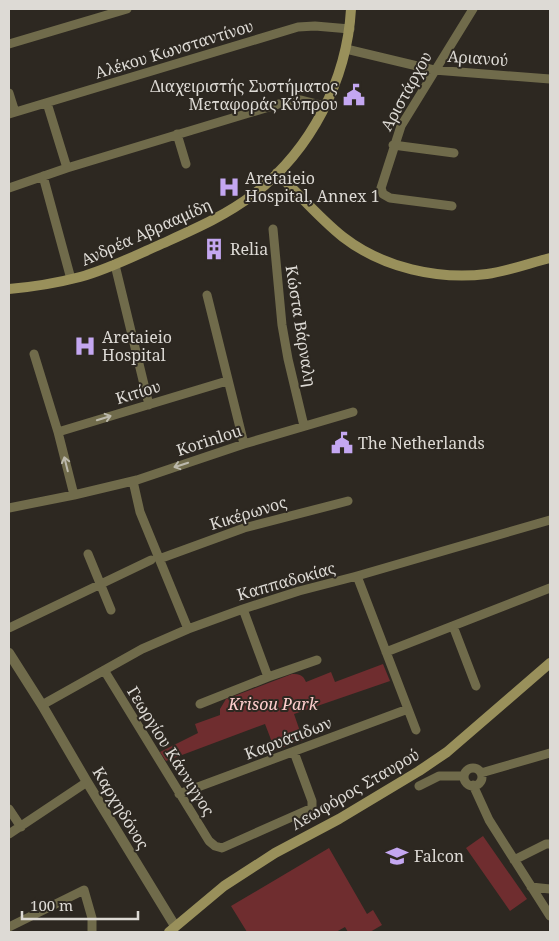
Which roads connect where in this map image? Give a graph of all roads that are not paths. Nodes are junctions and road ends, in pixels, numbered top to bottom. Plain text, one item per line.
1 (127, 9) edge
2 (351, 9) edge
3 (472, 9) edge
4 (350, 29) junction
5 (9, 44) edge
6 (346, 49) junction
7 (434, 70) junction
8 (550, 79) edge
9 (9, 93) edge
10 (47, 103) junction
11 (325, 106) junction
12 (12, 113) edge
13 (177, 134) junction
14 (393, 146) junction
15 (454, 153) dead end
16 (186, 164) dead end
17 (67, 168) junction
18 (278, 173) junction
19 (43, 176) junction
20 (9, 188) edge
21 (452, 206) dead end
22 (273, 229) dead end
23 (550, 258) edge
24 (115, 265) junction
25 (71, 279) junction
26 (9, 290) edge
27 (207, 296) dead end
28 (34, 354) dead end
29 (227, 381) junction
30 (150, 405) junction
31 (353, 412) dead end
32 (304, 426) junction
33 (58, 432) junction
34 (244, 444) junction
35 (133, 481) junction
36 (74, 495) junction
37 (348, 501) dead end
38 (9, 508) edge
39 (550, 520) edge
40 (88, 554) dead end
41 (155, 559) junction
42 (357, 576) junction
43 (100, 583) junction
44 (550, 588) edge
45 (243, 609) junction
46 (112, 610) dead end
47 (452, 626) junction
48 (9, 628) edge
49 (188, 629) junction
50 (386, 652) junction
51 (9, 653) edge
52 (317, 660) dead end
53 (550, 663) edge
54 (104, 670) junction
55 (268, 677) junction
56 (476, 686) dead end
57 (200, 704) dead end
58 (42, 705) junction
59 (408, 709) junction
60 (416, 730) dead end
61 (294, 752) junction
62 (550, 753) edge
63 (480, 774) junction
64 (464, 776) junction
65 (87, 782) junction
66 (419, 786) dead end
67 (473, 786) junction
68 (179, 794) junction
69 (9, 809) edge
70 (21, 827) junction
71 (9, 834) edge
72 (550, 844) edge
73 (514, 860) junction
74 (531, 887) junction
75 (550, 889) edge
76 (550, 916) edge
77 (9, 927) edge
78 (172, 929) edge
79 (92, 932) edge

1 - 5 street
2 - 4 main road, Ανδρέα Αβρααμίδη
3 - 7 street, Αριστάρχου
4 - 6 main road, Ανδρέα Αβρααμίδη
4 - 10 street, Αλέκου Κωνσταντίνου
6 - 7 street, Αριανού
6 - 11 main road, Ανδρέα Αβρααμίδη
7 - 8 street, Αριανού
7 - 14 street, Αριστάρχου
9 - 12 street
10 - 12 street, Αλέκου Κωνσταντίνου
10 - 17 street
11 - 13 street
11 - 18 main road, Ανδρέα Αβρααμίδη
13 - 16 street
13 - 17 street
14 - 15 street
14 - 21 street, Αριστάρχου
17 - 19 street
18 - 23 main road
18 - 24 main road, Ανδρέα Αβρααμίδη
19 - 20 street
19 - 25 street
22 - 32 street, Κώστα Βάρναλη
24 - 25 main road, Ανδρέα Αβρααμίδη
24 - 30 street
25 - 26 main road, Ανδρέα Αβρααμίδη
27 - 29 street
28 - 33 street
29 - 30 street, Κιτίου
29 - 34 street
33 -> 30 street, Κιτίου
31 - 32 street, Korinlou
32 - 34 street, Korinlou
36 -> 33 street
34 -> 35 street, Korinlou
35 - 36 street, Korinlou
35 - 41 street
36 - 38 street, Korinlou
37 - 41 street, Κικέρωνος
39 - 42 street, Καππαδοκίας
40 - 43 street
41 - 43 street, Κικέρωνος
41 - 49 street
42 - 45 street, Καππαδοκίας
42 - 50 street
43 - 46 street
43 - 48 street, Κικέρωνος
44 - 47 street
45 - 49 street, Καππαδοκίας
45 - 55 street
47 - 50 street
47 - 56 street
49 - 54 street, Καππαδοκίας
50 - 59 street
51 - 58 street, Καρχηδόνος
52 - 55 street
53 - 78 main road, Λεωφόρος Σταυρού
54 - 58 street, Καππαδοκίας
54 - 68 street, Γεωργίου Κάννιγγος
55 - 57 street
58 - 65 street, Καρχηδόνος
59 - 60 street
59 - 61 street, Καρυάτιδων
61 - 68 street, Καρυάτιδων
61 - 68 street, Γεωργίου Κάννιγγος
62 - 63 street
63 - 64 street
63 - 67 street
64 - 66 street
64 - 67 street
65 - 70 street
65 - 78 street, Καρχηδόνος
67 - 73 street
69 - 70 street
70 - 71 street
72 - 73 street
73 - 74 street
74 - 75 street
74 - 76 street
77 - 79 street

